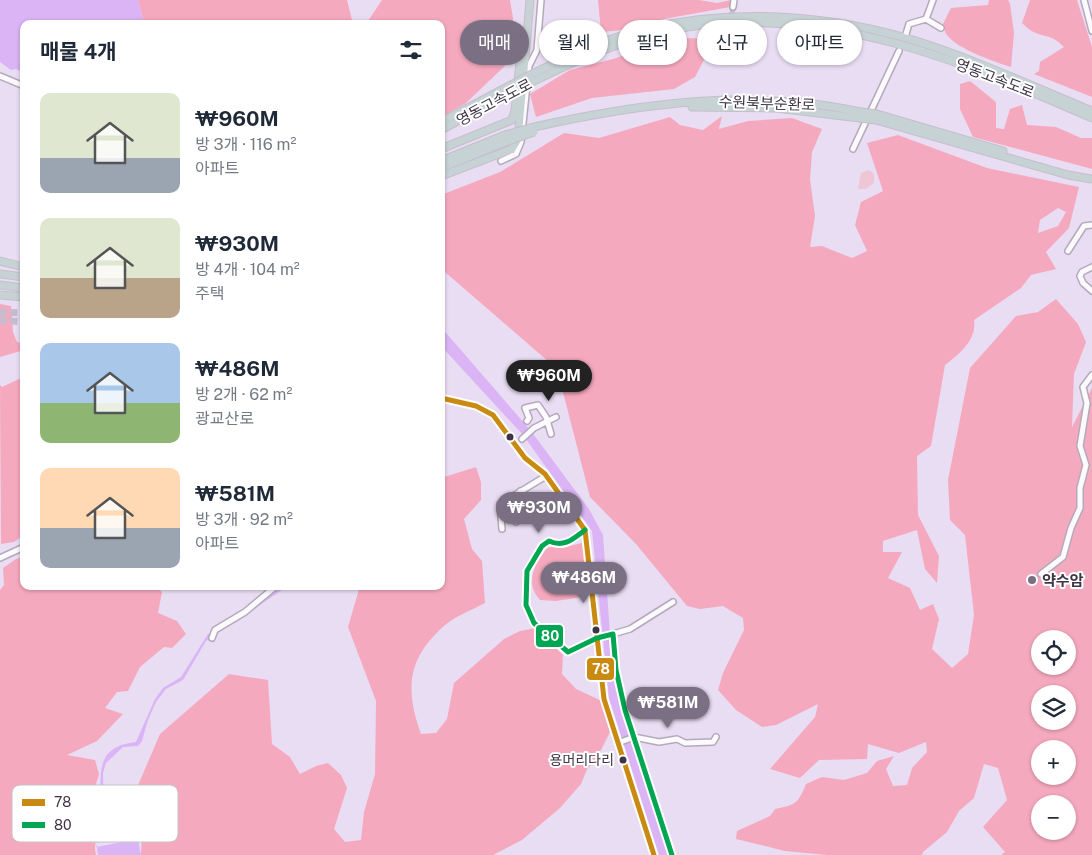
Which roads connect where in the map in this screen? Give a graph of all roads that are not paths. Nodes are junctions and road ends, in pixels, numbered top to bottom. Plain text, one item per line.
1 (528, 0) edge
2 (541, 0) edge
3 (734, 0) edge
4 (933, 0) edge
5 (1084, 0) edge
6 (733, 7) tunnel mouth
7 (926, 19) junction
8 (941, 28) dead end
9 (1092, 31) edge
10 (906, 34) dead end
11 (899, 51) dead end
12 (0, 76) edge
13 (534, 77) junction
14 (20, 84) edge
15 (511, 89) junction
16 (1092, 111) edge
17 (1092, 118) edge
18 (445, 120) edge
19 (445, 128) edge
20 (507, 138) junction
21 (445, 148) edge
22 (853, 149) dead end
23 (445, 160) edge
24 (502, 161) dead end
25 (445, 166) edge
26 (1067, 173) junction
27 (445, 174) edge
28 (1092, 174) edge
29 (1092, 179) edge
30 (1092, 225) edge
31 (1068, 251) dead end
32 (0, 261) edge
33 (20, 266) edge
34 (1092, 267) edge
35 (0, 274) edge
36 (20, 276) edge
37 (0, 284) edge
38 (20, 287) edge
39 (1092, 291) edge
40 (0, 295) edge
41 (20, 297) edge
42 (1092, 375) edge
43 (445, 398) edge
44 (556, 417) dead end
45 (527, 421) dead end
46 (548, 422) junction
47 (551, 434) dead end
48 (523, 438) dead end
49 (546, 476) junction
50 (520, 490) junction
51 (506, 499) junction
52 (502, 529) dead end
53 (585, 530) junction
54 (20, 549) edge
55 (0, 558) edge
56 (1041, 574) dead end
57 (270, 590) edge
58 (672, 602) dead end
59 (612, 635) junction
60 (599, 637) junction
61 (212, 638) dead end
62 (716, 737) dead end
63 (633, 738) junction
64 (619, 742) junction
65 (654, 855) edge
66 (672, 855) edge

1 - 21 highway
1 - 27 highway
2 - 24 street
3 - 6 street
4 - 7 street
5 - 9 street
7 - 8 street
7 - 10 street
11 - 22 street
12 - 14 street
13 - 15 highway, 영동고속도로, bridge
13 - 16 highway, 영동고속도로
13 - 17 highway, 영동고속도로
15 - 18 highway, 영동고속도로
15 - 19 highway, 영동고속도로
20 - 23 highway, 수원북부순환로
20 - 25 highway, 수원북부순환로
20 - 26 highway, 수원북부순환로, bridge
26 - 28 highway, 수원북부순환로
26 - 29 highway, 수원북부순환로
30 - 31 street
32 - 33 highway
34 - 39 street
35 - 36 highway
37 - 38 highway
40 - 41 highway
42 - 56 street
43 - 49 street
44 - 46 street
45 - 46 street
46 - 47 street
46 - 48 street
49 - 50 street
49 - 53 street
50 - 51 street
50 - 51 street
51 - 52 street
53 - 60 street
53 - 60 street
54 - 55 street
57 - 61 street
58 - 59 street
59 - 60 street
59 - 63 street
60 - 64 street
62 - 63 street
63 - 64 street
63 - 66 street
64 - 65 street

